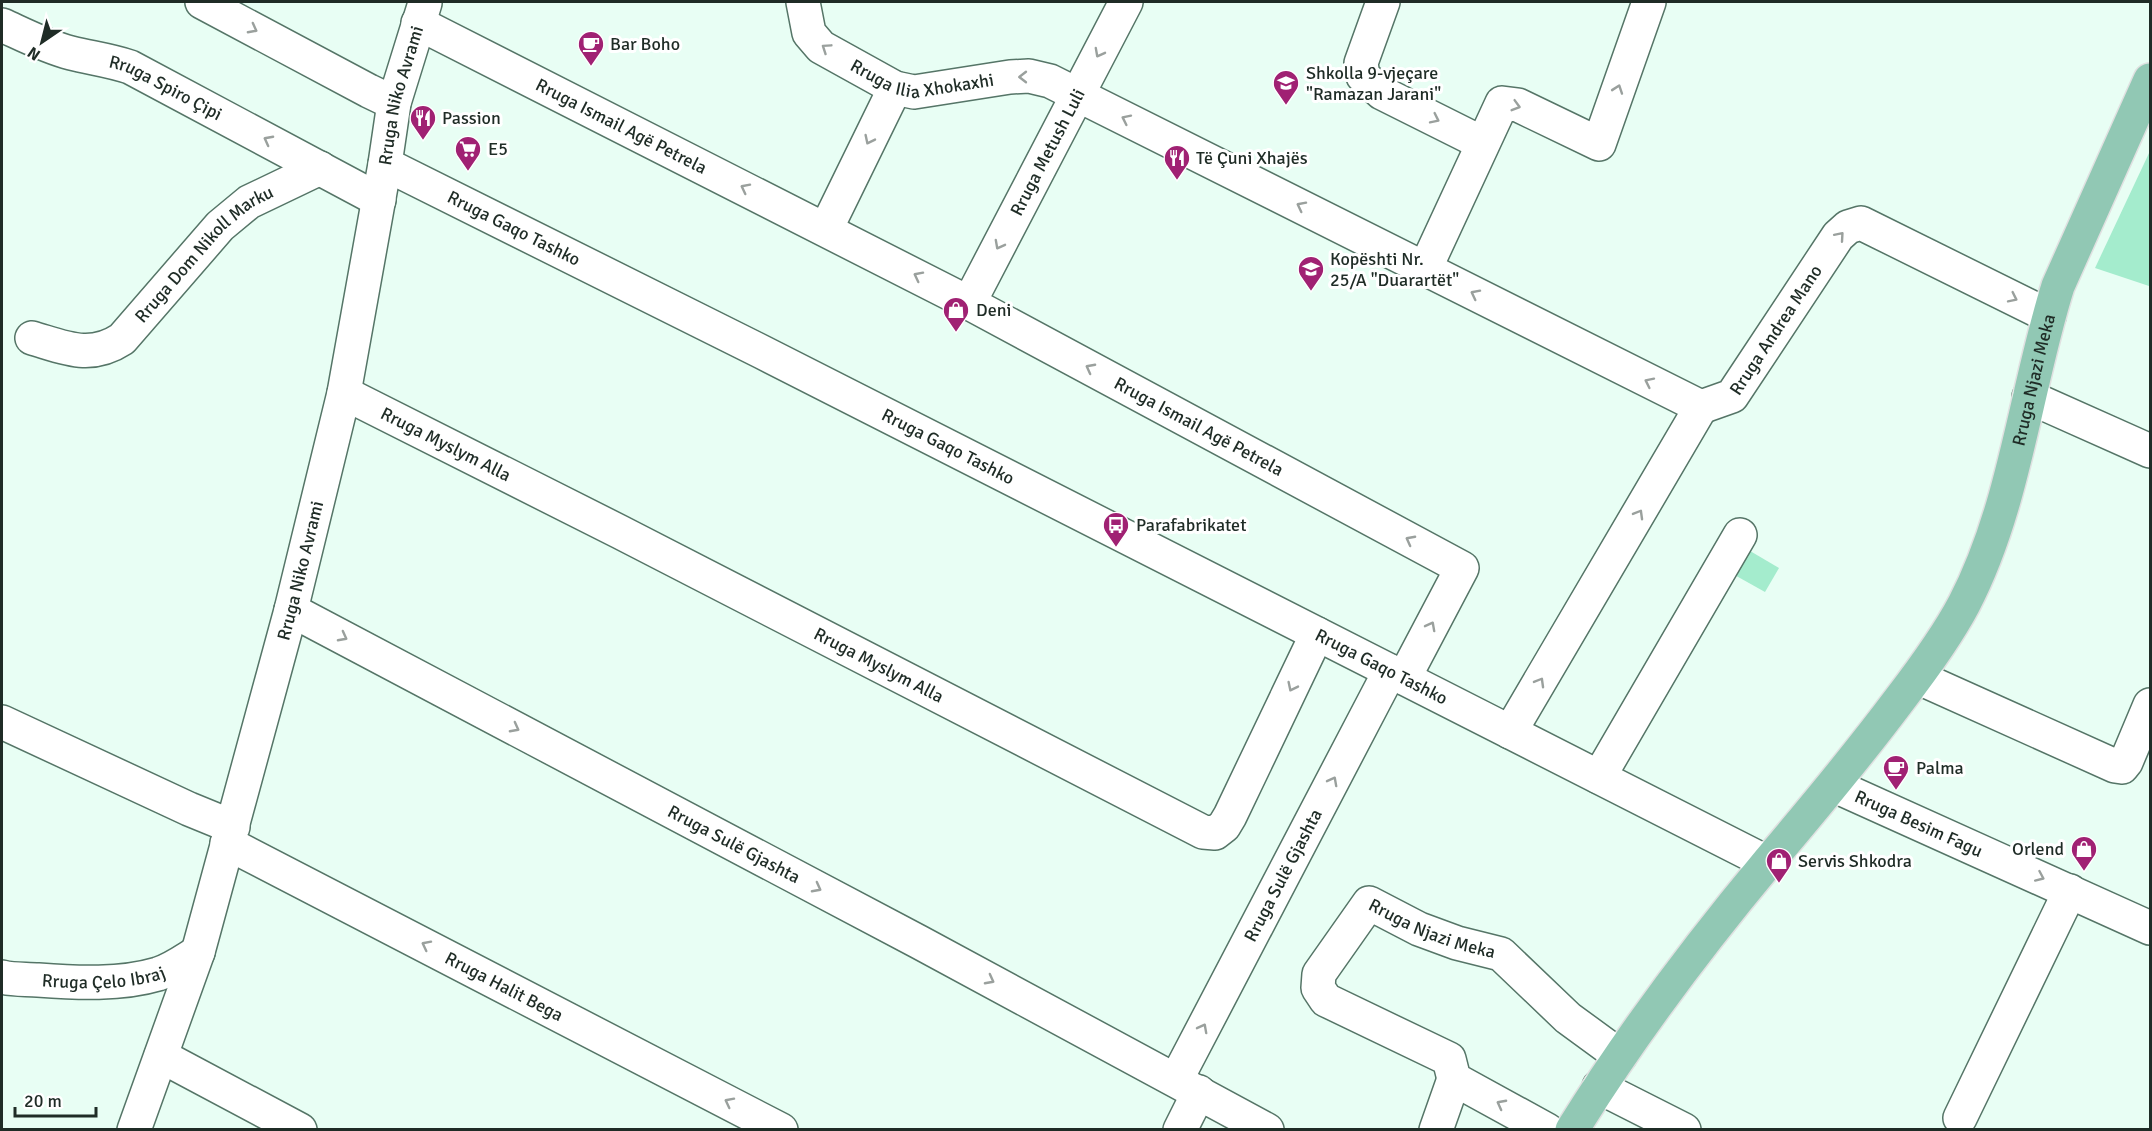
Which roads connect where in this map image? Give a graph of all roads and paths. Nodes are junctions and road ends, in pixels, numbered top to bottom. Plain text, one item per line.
1 (202, 2) edge
2 (803, 2) edge
3 (1126, 2) edge
4 (1383, 2) edge
5 (1649, 2) edge
6 (422, 12) edge
7 (2, 25) edge
8 (2151, 80) edge
9 (895, 88) junction
10 (1078, 94) junction
11 (394, 103) junction
12 (1482, 143) junction
13 (385, 165) junction
14 (320, 168) junction
15 (379, 200) junction
16 (826, 229) junction
17 (1425, 269) junction
18 (969, 303) junction
19 (2049, 316) junction
20 (32, 338) dead end
21 (344, 393) junction
22 (2029, 398) junction
23 (1701, 407) junction
24 (2151, 451) edge
25 (1740, 535) dead end
26 (291, 610) junction
27 (1317, 634) junction
28 (1397, 675) junction
29 (1917, 677) junction
30 (2151, 705) edge
31 (2, 722) edge
32 (1510, 732) junction
33 (1599, 777) junction
34 (1833, 785) junction
35 (230, 835) junction
36 (1768, 863) junction
37 (2070, 891) junction
38 (2151, 928) edge
39 (198, 952) junction
40 (2, 977) edge
41 (161, 1056) junction
42 (1620, 1056) junction
43 (1454, 1079) junction
44 (1188, 1086) junction
45 (1599, 1087) junction
46 (1960, 1118) dead end
47 (134, 1130) edge
48 (300, 1130) edge
49 (781, 1130) edge
50 (1180, 1130) edge
51 (1267, 1130) edge
52 (1436, 1130) edge
53 (1547, 1130) edge
54 (1572, 1130) edge
55 (1684, 1130) edge

1 -> 11 street
9 -> 2 street, Rruga Ilia Xhokaxhi
3 -> 10 street, Rruga Metush Luli
4 -> 12 street
12 -> 5 street
6 - 11 street, Rruga Niko Avrami
16 -> 6 street, Rruga Ismail Agë Petrela
14 -> 7 street, Rruga Spiro Çipi
8 - 19 main road, Rruga Njazi Meka
10 -> 9 street, Rruga Ilia Xhokaxhi
9 -> 16 street
17 -> 10 street
10 -> 18 street, Rruga Metush Luli
11 - 13 street, Rruga Niko Avrami
12 - 17 street
13 - 15 street, Rruga Niko Avrami
13 - 27 street, Rruga Gaqo Tashko
14 - 15 street
14 - 20 street, Rruga Dom Nikoll Marku
15 - 21 street, Rruga Niko Avrami
18 -> 16 street, Rruga Ismail Agë Petrela
23 -> 17 street
28 -> 18 street, Rruga Ismail Agë Petrela
19 - 22 main road, Rruga Njazi Meka
23 -> 19 street, Rruga Andrea Mano
21 - 26 street, Rruga Niko Avrami
27 -> 21 street, Rruga Myslym Alla
22 - 24 street
22 - 29 main road, Rruga Njazi Meka
32 -> 23 street
25 - 33 street
26 - 35 street, Rruga Niko Avrami
26 -> 44 street, Rruga Sulë Gjashta
27 - 28 street, Rruga Gaqo Tashko
28 - 32 street, Rruga Gaqo Tashko
44 -> 28 street, Rruga Sulë Gjashta
29 - 30 street
29 - 34 main road, Rruga Njazi Meka
31 - 35 street, Rruga Halit Bega
32 - 33 street, Rruga Gaqo Tashko
33 - 36 street, Rruga Gaqo Tashko
34 - 36 main road, Rruga Njazi Meka
34 -> 37 street, Rruga Besim Fagu
35 - 39 street, Rruga Niko Avrami
49 -> 35 street, Rruga Halit Bega
36 - 42 main road, Rruga Njazi Meka
37 - 38 street, Rruga Besim Fagu
37 - 46 street
39 - 40 street, Rruga Çelo Ibraj
39 - 41 street, Rruga Niko Avrami
41 - 47 street, Rruga Niko Avrami
41 - 48 street
42 - 43 street, Rruga Njazi Meka
42 - 45 main road, Rruga Njazi Meka
43 - 52 street
53 -> 43 street
44 - 50 street
44 - 51 street, Rruga Sulë Gjashta
45 - 54 main road, Rruga Njazi Meka
45 - 55 street

